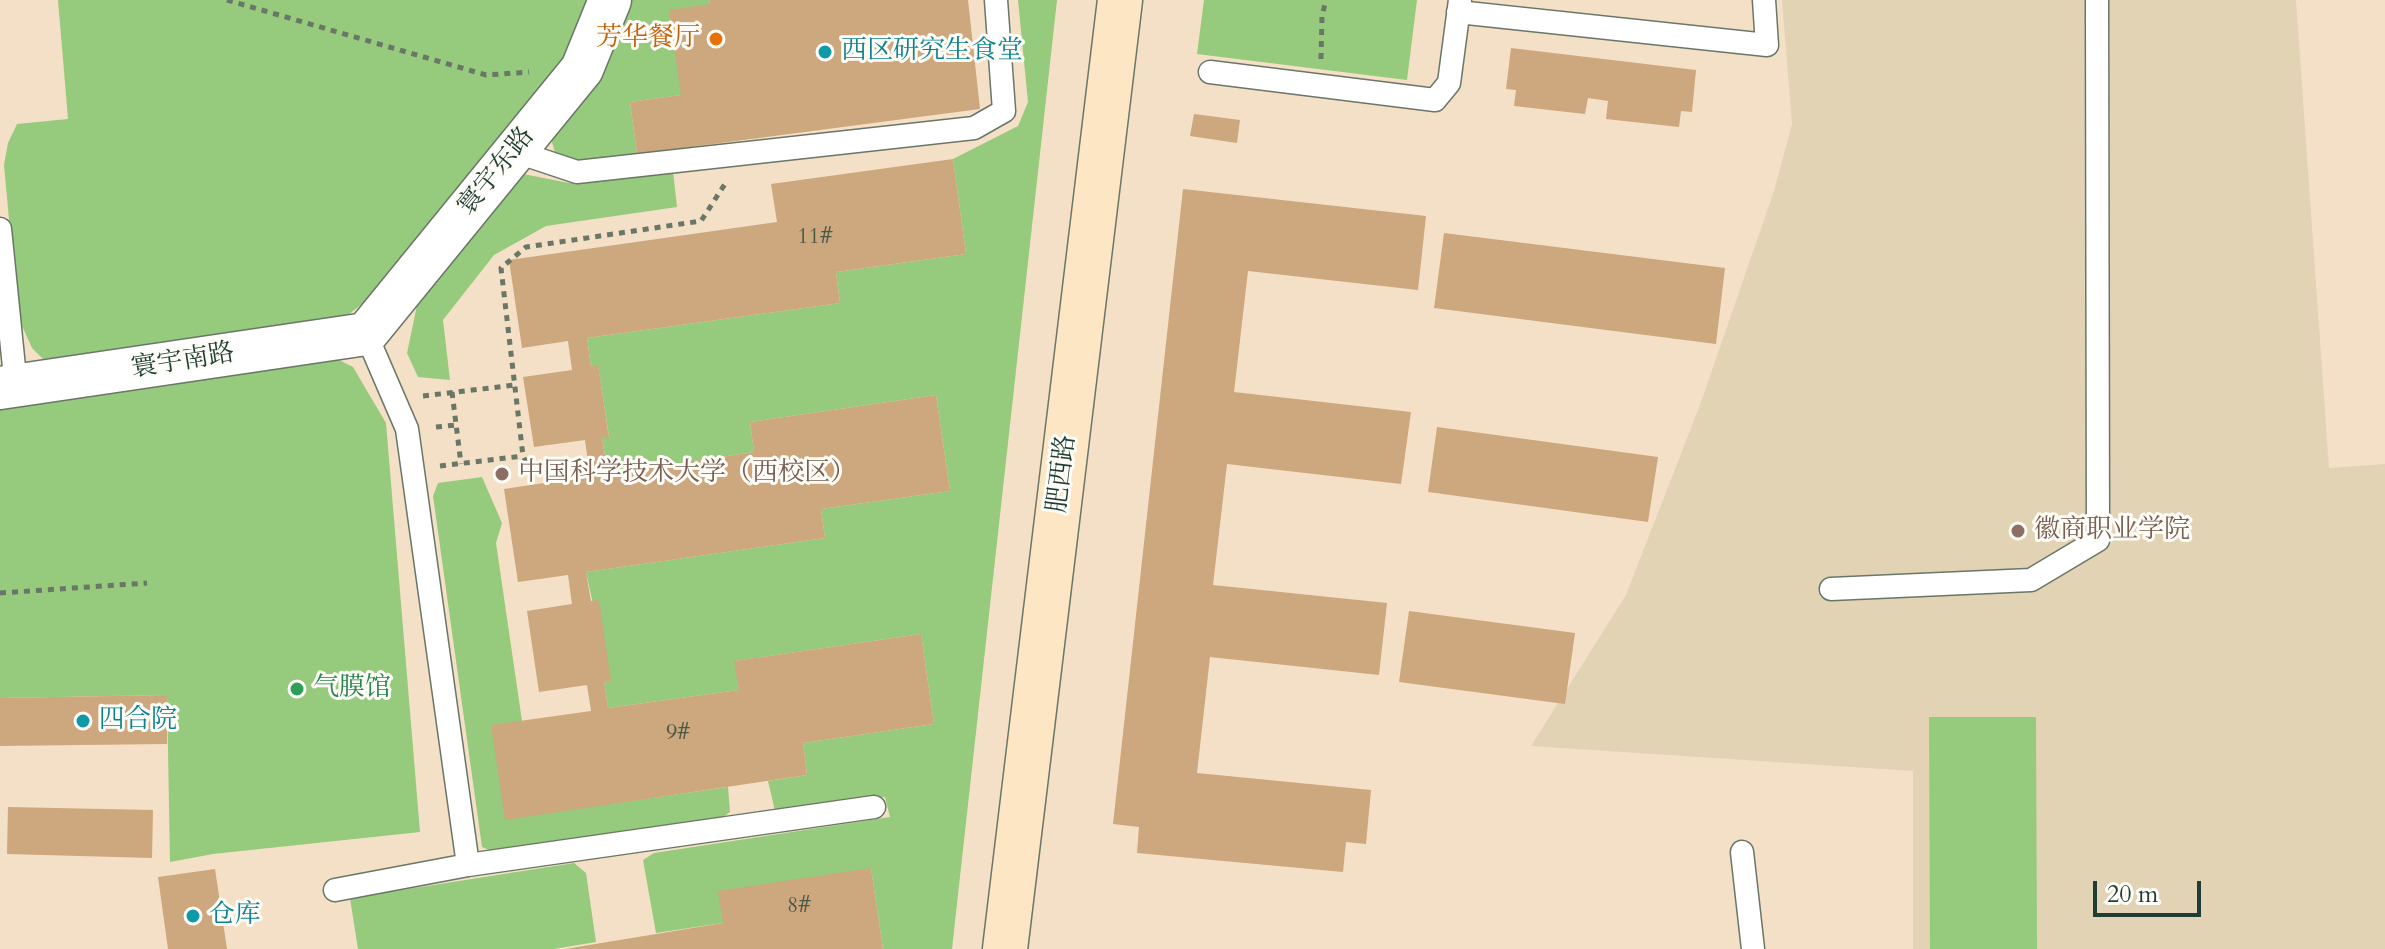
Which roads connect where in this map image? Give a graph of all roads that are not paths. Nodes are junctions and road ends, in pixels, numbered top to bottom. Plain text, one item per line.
1 (610, 0) edge
2 (996, 0) edge
3 (1120, 0) edge
4 (1764, 0) edge
5 (2097, 0) edge
6 (1459, 6) edge
7 (1210, 72) dead end
8 (514, 151) junction
9 (0, 229) edge
10 (366, 334) junction
11 (8, 388) edge
12 (1831, 589) dead end
13 (874, 807) dead end
14 (1742, 852) dead end
15 (468, 865) junction
16 (335, 890) dead end
17 (1005, 949) edge
18 (1753, 949) edge

1 - 8 street, 寰宇东路
2 - 8 lane
3 - 17 main road, 肥西路
4 - 6 lane
5 - 12 lane
6 - 7 lane
8 - 10 street, 寰宇东路
9 - 11 lane
10 - 11 street, 寰宇南路
10 - 15 lane
13 - 15 lane
14 - 18 lane
15 - 16 lane

